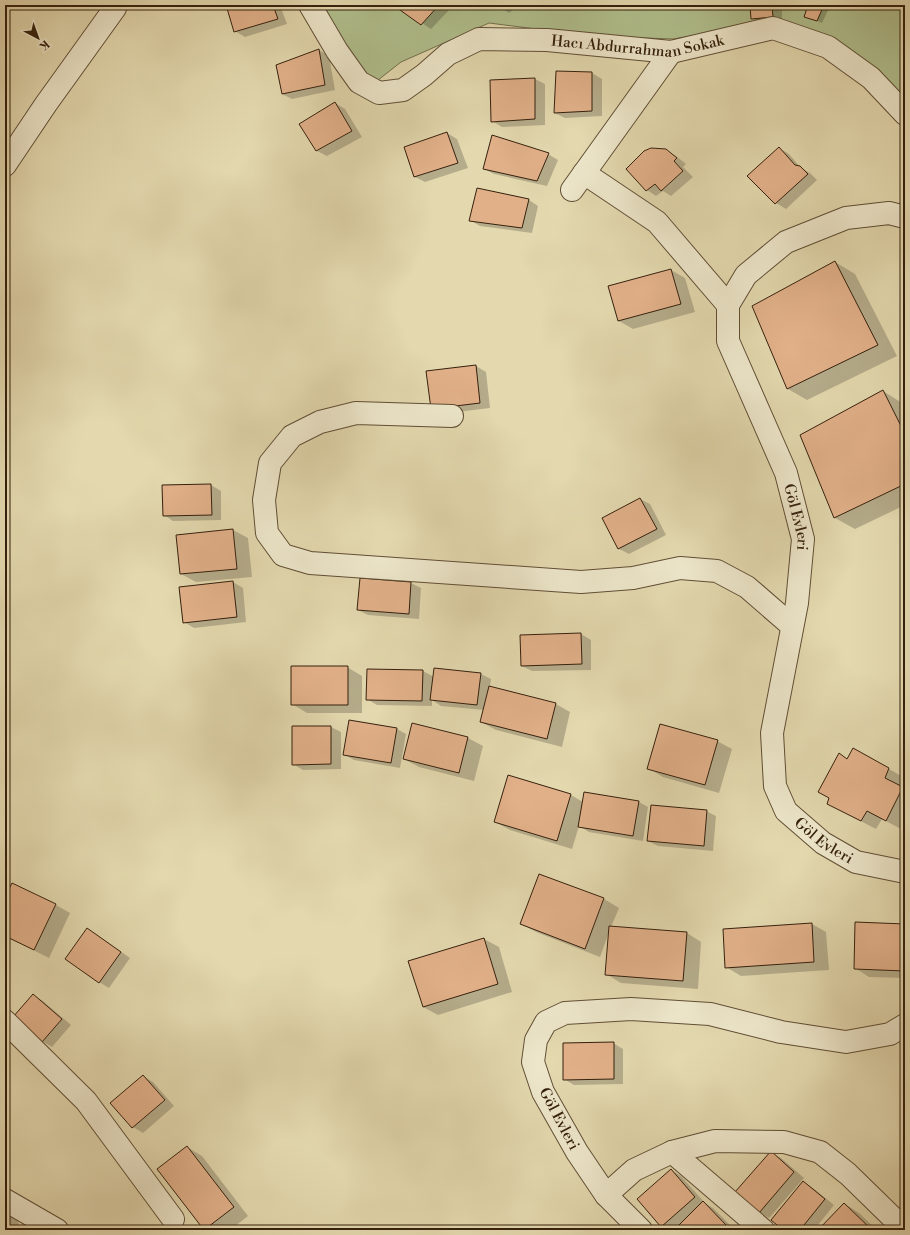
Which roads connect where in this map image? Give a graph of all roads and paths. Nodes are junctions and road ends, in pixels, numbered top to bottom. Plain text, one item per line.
1 (116, 5) edge
2 (310, 5) edge
3 (671, 52) junction
4 (905, 114) edge
5 (5, 165) edge
6 (905, 217) edge
7 (728, 305) junction
8 (452, 416) dead end
9 (792, 626) junction
10 (905, 872) edge
11 (5, 1020) edge
12 (905, 1025) edge
13 (672, 1152) junction
14 (606, 1195) junction
15 (5, 1200) edge
16 (173, 1219) dead end
17 (905, 1226) edge
18 (57, 1230) edge
19 (641, 1230) edge
20 (763, 1230) edge

1 - 5 street
2 - 3 street, Hacı Abdurrahman Sokak
3 - 4 street, Hacı Abdurrahman Sokak
3 - 7 street
6 - 7 street
7 - 9 street, Göl Evleri
8 - 9 street
9 - 10 street, Göl Evleri
11 - 16 street
12 - 14 street, Göl Evleri
13 - 14 street
13 - 17 street
13 - 20 street
14 - 19 street, Göl Evleri
15 - 18 street

